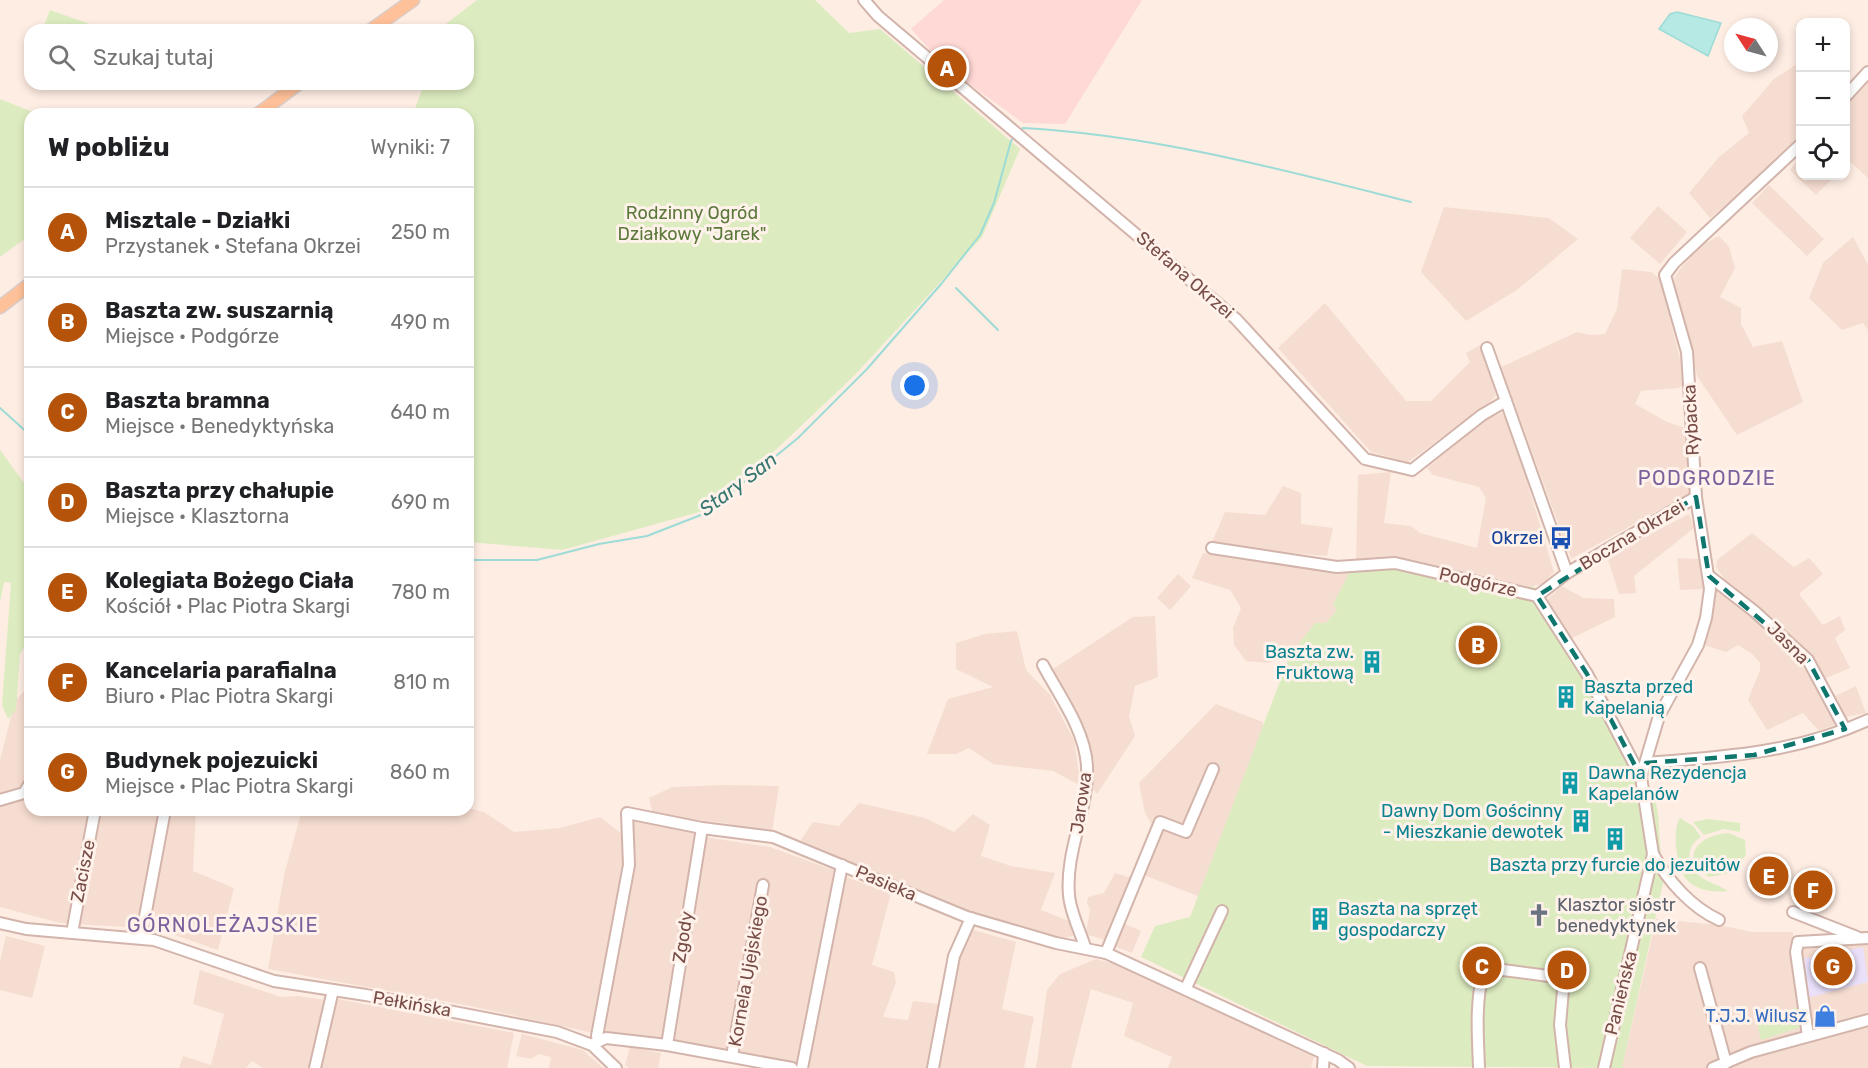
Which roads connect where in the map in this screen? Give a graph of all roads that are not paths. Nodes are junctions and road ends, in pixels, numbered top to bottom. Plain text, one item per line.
1 (413, 0) edge
2 (864, 0) edge
3 (379, 24) edge
4 (1868, 72) edge
5 (290, 90) edge
6 (1850, 91) edge
7 (266, 108) edge
8 (1796, 149) edge
9 (24, 289) edge
10 (0, 307) edge
11 (1487, 348) dead end
12 (1506, 401) junction
13 (1696, 497) junction
14 (1212, 549) dead end
15 (1568, 573) junction
16 (1709, 576) junction
17 (1537, 596) junction
18 (1043, 666) dead end
19 (1868, 720) edge
20 (1845, 729) junction
21 (1646, 763) junction
22 (1214, 769) dead end
23 (1641, 777) junction
24 (24, 794) edge
25 (0, 800) edge
26 (94, 816) edge
27 (164, 816) edge
28 (702, 828) junction
29 (1653, 854) junction
30 (842, 865) junction
31 (763, 885) dead end
32 (1222, 911) dead end
33 (1794, 912) dead end
34 (971, 918) junction
35 (1719, 920) dead end
36 (0, 923) edge
37 (72, 933) junction
38 (141, 938) junction
39 (1865, 938) edge
40 (1085, 948) junction
41 (1106, 953) junction
42 (1700, 968) dead end
43 (1186, 988) junction
44 (333, 990) junction
45 (1868, 1020) edge
46 (1808, 1036) junction
47 (595, 1042) junction
48 (667, 1046) junction
49 (1324, 1053) junction
50 (732, 1056) junction
51 (1726, 1063) junction
52 (315, 1068) edge
53 (616, 1068) edge
54 (792, 1068) edge
55 (802, 1068) edge
56 (933, 1068) edge
57 (1323, 1068) edge
58 (1349, 1068) edge
59 (1479, 1068) edge
60 (1565, 1068) edge
61 (1604, 1068) edge
62 (1713, 1068) edge

1 - 3 main road
2 - 12 street, Stefana Okrzei
4 - 6 street
5 - 7 main road
8 - 13 street, Rybacka
9 - 10 main road
11 - 12 street
12 - 15 street
13 - 15 street, Boczna Okrzei
13 - 16 street, Rybacka
14 - 17 street, Podgórze
15 - 17 street
16 - 20 street, Jasna
16 - 21 street, Rybacka
17 - 23 street, Podgórze
18 - 40 street, Jarowa
19 - 20 street
20 - 21 street
21 - 23 street, Rybacka
22 - 41 street
23 - 29 street, Panieńska
24 - 25 street
26 - 37 street, Zacisze
27 - 38 street
28 - 30 street, Pasieka
28 - 47 street, Pasieka
28 - 48 street, Zgody
29 - 35 street
29 - 61 street, Panieńska
30 - 34 street, Pasieka
30 - 55 street
31 - 50 street, Kornela Ujejskiego
32 - 43 street
33 - 39 street
34 - 40 street, Pasieka
34 - 56 street
36 - 37 street, Pełkińska
37 - 38 street, Pełkińska
38 - 44 street, Pełkińska
39 - 46 street
40 - 41 street, Pasieka
41 - 43 street, Pasieka
42 - 51 street
43 - 49 street, Pasieka
44 - 47 street, Pełkińska
44 - 52 street
45 - 46 street
46 - 51 street
47 - 48 street
47 - 53 street, Pełkińska
48 - 50 street
49 - 57 street
49 - 58 street, Pasieka
50 - 54 street
51 - 62 street
59 - 60 street

